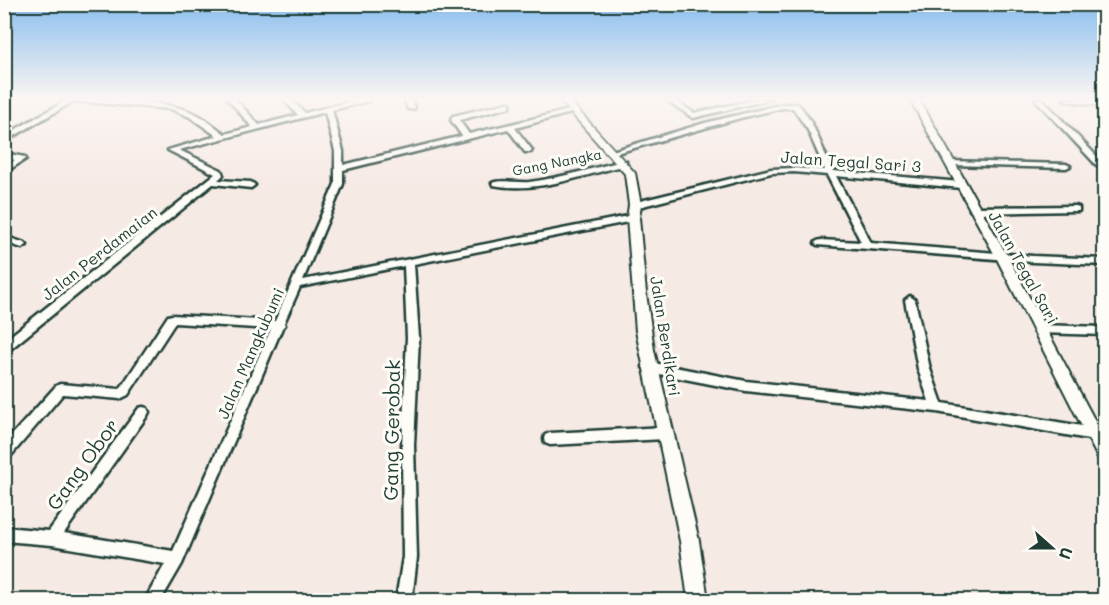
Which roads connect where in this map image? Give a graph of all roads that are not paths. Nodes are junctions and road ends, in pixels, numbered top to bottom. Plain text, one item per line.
1 (25, 127) edge
2 (211, 127) edge
3 (261, 127) edge
4 (333, 127) edge
5 (461, 127) edge
6 (509, 127) edge
7 (510, 127) edge
8 (592, 127) edge
9 (709, 127) edge
10 (810, 127) edge
11 (930, 127) edge
12 (1065, 127) edge
13 (258, 128) joint
14 (223, 136) junction
15 (467, 137) junction
16 (4, 140) edge
17 (528, 150) dead end
18 (4, 155) edge
19 (618, 158) junction
20 (951, 163) junction
21 (1066, 166) dead end
22 (340, 168) junction
23 (1104, 168) edge
24 (4, 171) edge
25 (830, 174) junction
26 (213, 182) junction
27 (496, 183) dead end
28 (251, 185) dead end
29 (961, 185) junction
30 (1076, 208) dead end
31 (974, 210) junction
32 (634, 212) junction
33 (4, 239) edge
34 (820, 243) dead end
35 (22, 244) dead end
36 (867, 245) junction
37 (1003, 259) junction
38 (409, 261) junction
39 (1104, 262) edge
40 (298, 284) junction
41 (910, 300) dead end
42 (280, 325) junction
43 (1039, 329) junction
44 (1101, 331) edge
45 (4, 333) edge
46 (19, 335) junction
47 (1104, 342) edge
48 (4, 348) edge
49 (649, 367) junction
50 (937, 407) junction
51 (143, 412) dead end
52 (664, 433) junction
53 (1094, 434) junction
54 (550, 440) dead end
55 (1104, 453) edge
56 (4, 454) edge
57 (4, 534) edge
58 (52, 538) junction
59 (177, 559) junction
60 (153, 600) edge
61 (404, 600) edge
62 (698, 600) edge

1 - 16 street
2 - 14 street
3 - 13 street
4 - 22 street, Jalan Mangkubumi
5 - 15 street
6 - 15 street
7 - 17 street
8 - 19 street, Jalan Berdikari
9 - 19 street, Gang Nangka
10 - 25 street, Gang Nangka
11 - 20 street, Jalan Tegal Sari
12 - 23 street
13 - 14 street
14 - 26 street
15 - 22 street
18 - 24 street
19 - 27 street, Gang Nangka
19 - 32 street, Jalan Berdikari
20 - 21 street
20 - 29 street, Jalan Tegal Sari
22 - 40 street, Jalan Mangkubumi
25 - 29 street, Jalan Tegal Sari 3
25 - 32 street, Jalan Tegal Sari 3
25 - 36 street
26 - 28 street
26 - 46 street, Jalan Perdamaian
29 - 31 street, Jalan Tegal Sari
30 - 31 street
31 - 37 street, Jalan Tegal Sari
32 - 38 street, Jalan Tegal Sari 3
32 - 49 street, Jalan Berdikari
33 - 35 street
34 - 36 street
36 - 37 street
37 - 39 street
37 - 43 street, Jalan Tegal Sari
38 - 40 street, Jalan Tegal Sari 3
38 - 61 street, Gang Gerobak
40 - 42 street, Jalan Mangkubumi
41 - 50 street
42 - 56 street
42 - 59 street, Jalan Mangkubumi
43 - 44 street
43 - 53 street, Jalan Tegal Sari
44 - 47 street
45 - 46 street
46 - 48 street, Jalan Perdamaian
49 - 50 street
49 - 52 street, Jalan Berdikari
50 - 53 street
51 - 58 street, Gang Obor
52 - 54 street
52 - 62 street, Jalan Berdikari
53 - 55 street, Jalan Tegal Sari
57 - 58 street
58 - 59 street
59 - 60 street, Jalan Mangkubumi

